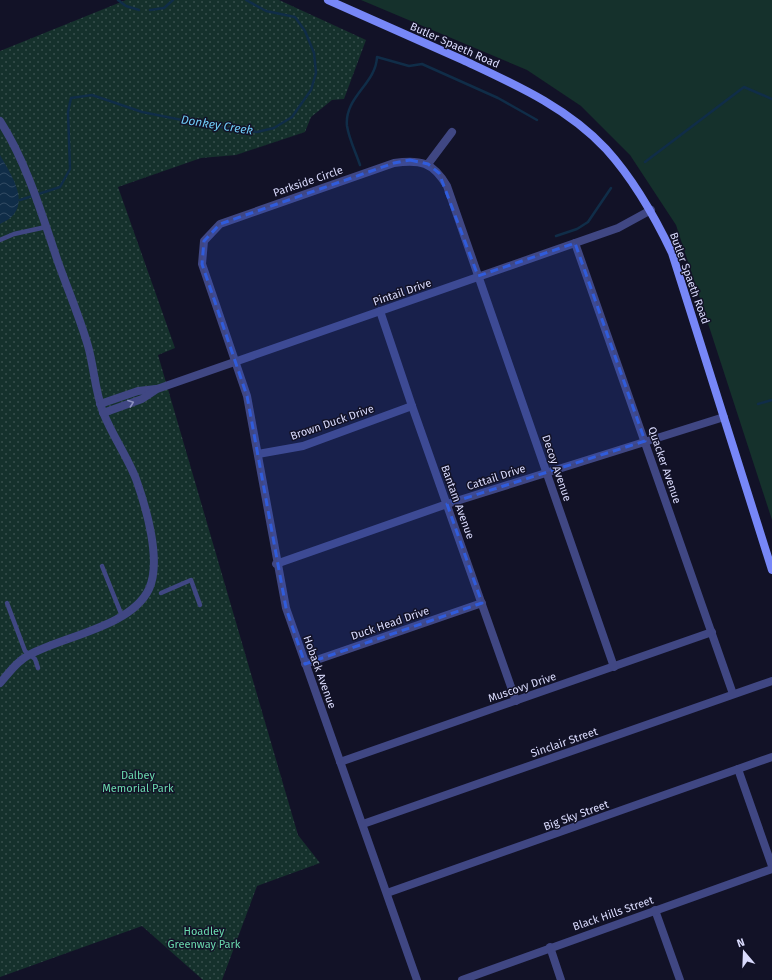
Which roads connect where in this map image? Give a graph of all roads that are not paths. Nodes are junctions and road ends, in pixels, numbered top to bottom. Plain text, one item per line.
1 (328, 0) edge
2 (0, 121) edge
3 (452, 132) dead end
4 (428, 164) junction
5 (651, 210) junction
6 (46, 226) junction
7 (0, 240) edge
8 (575, 243) junction
9 (478, 276) junction
10 (380, 311) junction
11 (236, 362) junction
12 (157, 389) junction
13 (100, 404) junction
14 (412, 406) junction
15 (103, 412) junction
16 (724, 417) junction
17 (645, 441) junction
18 (258, 454) junction
19 (547, 472) junction
20 (448, 504) junction
21 (276, 564) junction
22 (102, 566) dead end
23 (772, 570) edge
24 (161, 593) dead end
25 (7, 603) dead end
26 (482, 603) junction
27 (200, 605) dead end
28 (122, 616) junction
29 (712, 632) junction
30 (29, 654) junction
31 (305, 664) junction
32 (614, 667) junction
33 (38, 668) dead end
34 (772, 681) edge
35 (0, 683) edge
36 (733, 694) junction
37 (516, 701) junction
38 (772, 757) edge
39 (340, 762) junction
40 (738, 769) junction
41 (362, 824) junction
42 (772, 868) edge
43 (387, 893) junction
44 (655, 910) junction
45 (550, 947) junction
46 (417, 980) edge
47 (462, 980) edge
48 (561, 980) edge
49 (680, 980) edge

1 - 5 main road, Butler Spaeth Road
2 - 6 street
3 - 4 street
4 - 9 street
4 - 11 street, Parkside Circle
5 - 8 street, Pintail Drive
5 - 16 main road, Butler Spaeth Road
6 - 7 lane
6 - 13 street
8 - 9 street, Pintail Drive
8 - 17 street, Quacker Avenue
9 - 10 street, Pintail Drive
9 - 19 street, Decoy Avenue
10 - 11 street, Pintail Drive
10 - 14 street, Bantam Avenue
11 - 12 street, Pintail Drive
11 - 18 street, Hoback Avenue
12 - 13 street, Pintail Drive
15 -> 12 street, Pintail Drive
13 - 15 street
14 - 18 street, Brown Duck Drive
14 - 20 street, Bantam Avenue
15 - 28 street
16 - 17 street, Cattail Drive
16 - 23 main road, Butler Spaeth Road
17 - 19 street, Cattail Drive
17 - 29 street, Quacker Avenue
18 - 21 street, Hoback Avenue
19 - 20 street, Cattail Drive
19 - 32 street, Decoy Avenue
20 - 21 street, Cattail Drive
20 - 26 street, Bantam Avenue
21 - 31 street, Hoback Avenue
22 - 28 lane
24 - 27 lane
25 - 30 lane
26 - 31 street, Duck Head Drive
26 - 37 street, Bantam Avenue
28 - 30 street
29 - 32 street, Muscovy Drive
29 - 36 street, Quacker Avenue
30 - 33 lane
30 - 35 street
31 - 39 street, Hoback Avenue
32 - 37 street, Muscovy Drive
34 - 36 street, Sinclair Street
36 - 41 street, Sinclair Street
37 - 39 street, Muscovy Drive
38 - 40 street, Big Sky Street
39 - 41 street, Hoback Avenue
40 - 42 street
40 - 43 street, Big Sky Street
41 - 43 street, Hoback Avenue
42 - 44 street, Black Hills Street
43 - 46 street, Hoback Avenue
44 - 45 street, Black Hills Street
44 - 49 street
45 - 47 street, Black Hills Street
45 - 48 street

